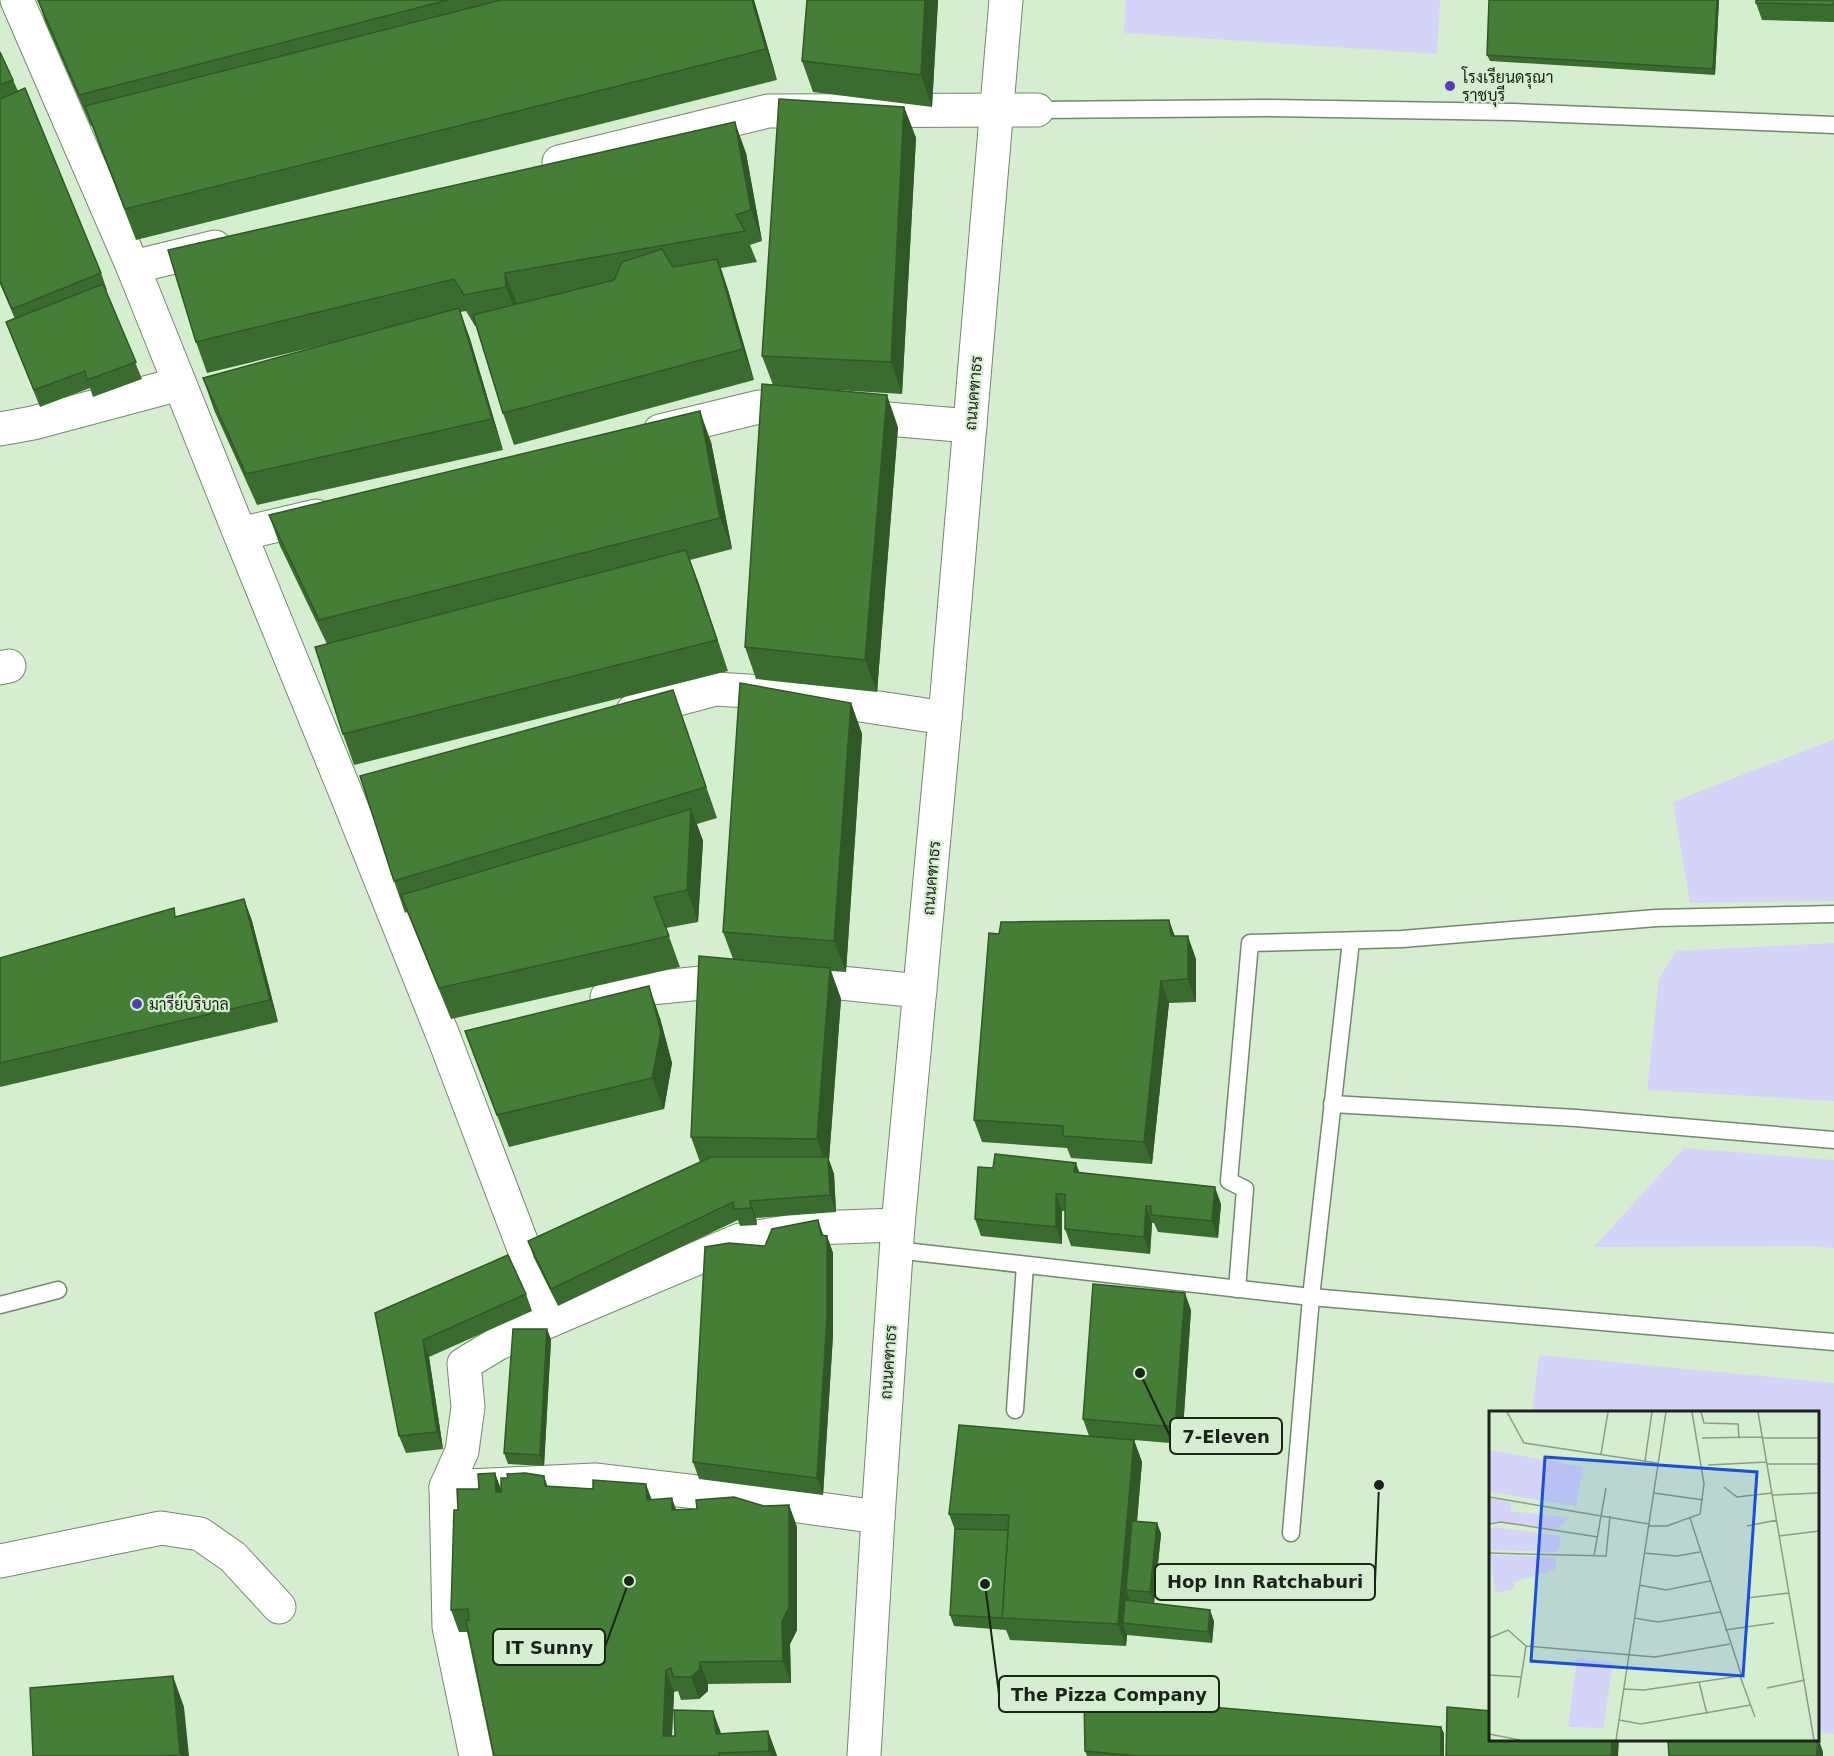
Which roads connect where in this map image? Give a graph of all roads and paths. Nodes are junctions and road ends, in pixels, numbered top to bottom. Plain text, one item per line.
1 (17, 0) edge
2 (1006, 0) edge
3 (998, 109) junction
4 (1037, 110) joint
5 (1834, 125) edge
6 (525, 171) edge
7 (249, 239) edge
8 (133, 267) junction
9 (179, 384) junction
10 (970, 426) junction
11 (0, 429) edge
12 (632, 438) edge
13 (344, 509) edge
14 (240, 534) junction
15 (945, 718) junction
16 (602, 719) edge
17 (377, 780) edge
18 (345, 791) junction
19 (1834, 914) edge
20 (1351, 941) junction
21 (920, 991) junction
22 (582, 1003) edge
23 (1332, 1104) junction
24 (1834, 1140) edge
25 (897, 1237) junction
26 (1025, 1265) junction
27 (1237, 1289) junction
28 (58, 1290) dead end
29 (1311, 1297) junction
30 (0, 1305) edge
31 (550, 1320) junction
32 (1834, 1342) edge
33 (1014, 1410) dead end
34 (446, 1487) junction
35 (878, 1517) junction
36 (1291, 1533) dead end
37 (0, 1561) edge
38 (279, 1606) dead end
39 (477, 1756) edge
40 (864, 1756) edge

1 - 8 street
2 - 3 street, ถนนคฑาธร
3 - 4 street
3 - 6 street
3 - 10 street, ถนนคฑาธร
4 - 5 lane
7 - 8 street
8 - 9 street
9 - 11 street
9 - 14 street
10 - 12 street
10 - 15 street, ถนนคฑาธร
13 - 14 street
14 - 18 street
15 - 16 street
15 - 21 street, ถนนคฑาธร
17 - 18 street
18 - 31 street
19 - 20 lane
20 - 23 lane
20 - 27 lane
21 - 22 street
21 - 25 street, ถนนคฑาธร
23 - 24 lane
23 - 29 lane
25 - 26 lane
25 - 31 street
25 - 35 street, ถนนคฑาธร
26 - 27 lane
26 - 33 lane
27 - 29 lane
28 - 30 lane
29 - 32 lane
29 - 36 lane
31 - 34 street
34 - 35 street
34 - 39 street
35 - 40 street, ถนนคฑาธร
37 - 38 street

